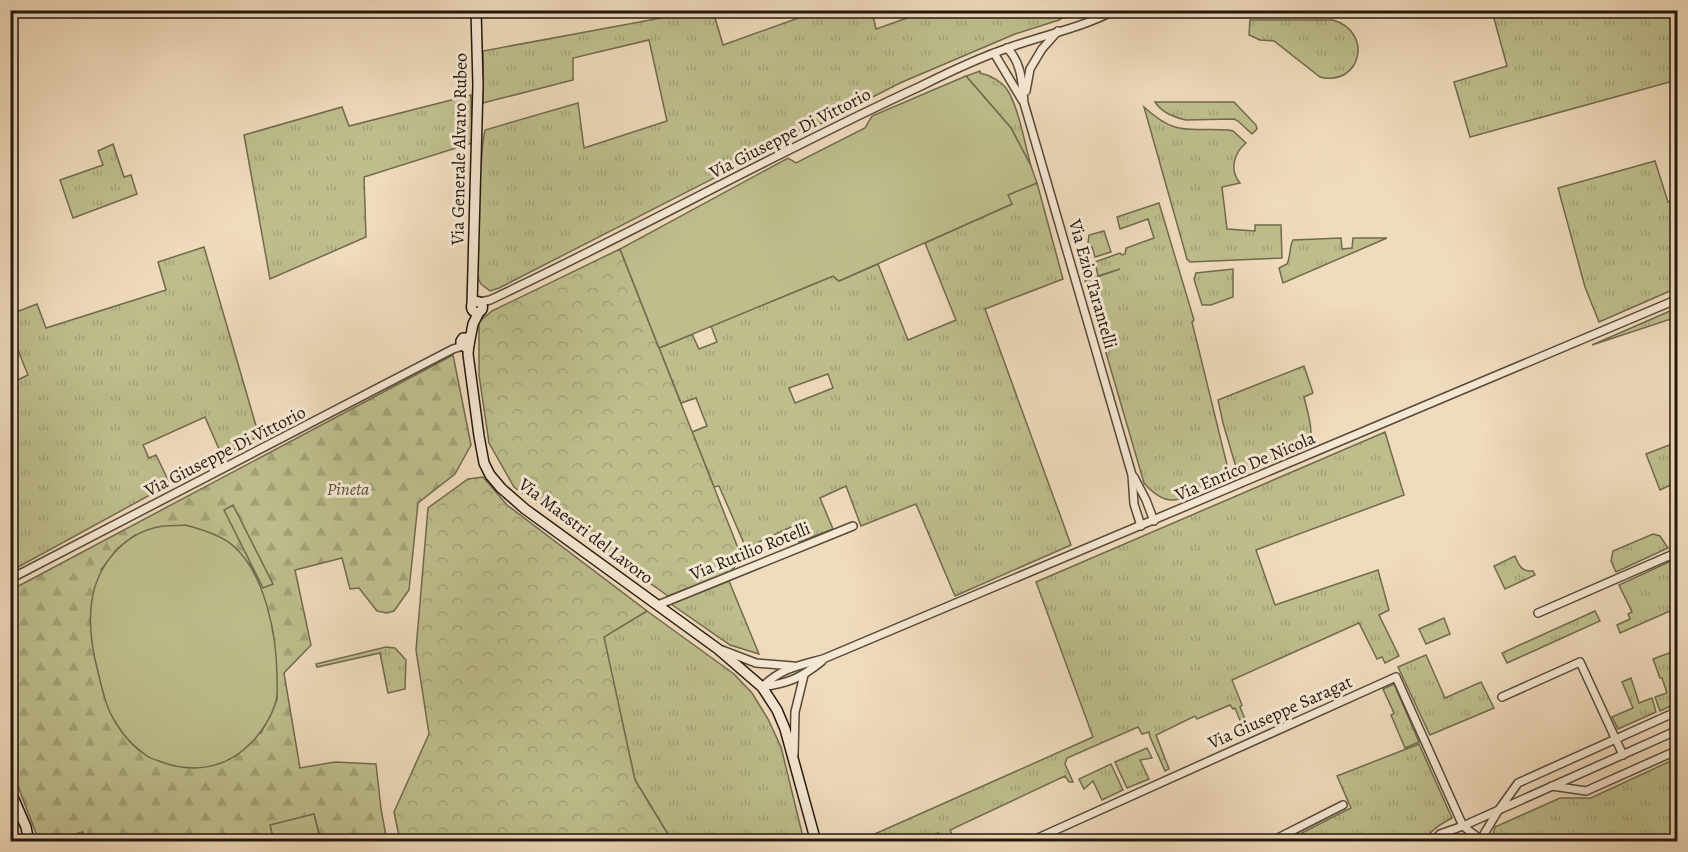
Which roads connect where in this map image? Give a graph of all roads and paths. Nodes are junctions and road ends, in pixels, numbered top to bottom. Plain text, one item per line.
1 (476, 10) edge
2 (1114, 11) edge
3 (1058, 31) junction
4 (1007, 48) junction
5 (994, 53) junction
6 (1024, 103) junction
7 (1677, 299) edge
8 (477, 307) junction
9 (465, 344) junction
10 (1132, 475) junction
11 (1154, 521) junction
12 (853, 526) dead end
13 (1141, 526) junction
14 (1677, 552) edge
15 (10, 579) edge
16 (658, 605) junction
17 (1538, 613) dead end
18 (718, 649) junction
19 (823, 659) junction
20 (795, 666) junction
21 (804, 675) junction
22 (762, 687) junction
23 (1502, 697) dead end
24 (1677, 711) edge
25 (1677, 730) edge
26 (1615, 739) junction
27 (1677, 750) edge
28 (1623, 754) junction
29 (794, 757) junction
30 (1552, 786) junction
31 (10, 790) edge
32 (1343, 805) dead end
33 (1498, 811) junction
34 (1462, 826) junction
35 (29, 842) edge
36 (816, 842) edge
37 (1029, 842) edge
38 (1270, 842) edge
39 (1433, 842) edge
40 (1477, 842) edge
41 (1483, 842) edge

1 - 8 street, Via Generale Alvaro Rubeo
2 - 3 street, Via Giuseppe Di Vittorio
3 - 4 street, Via Giuseppe Di Vittorio
3 - 6 street
4 - 5 street, Via Giuseppe Di Vittorio
4 - 6 street
5 - 6 street
5 - 8 street, Via Giuseppe Di Vittorio
6 - 10 street, Via Ezio Tarantelli
7 - 11 street, Via Enrico De Nicola
8 - 9 street, Via Maestri del Lavoro
9 - 15 street, Via Giuseppe Di Vittorio
9 - 16 street, Via Maestri del Lavoro
10 - 11 street
10 - 13 street
11 - 13 street, Via Enrico De Nicola
12 - 16 street, Via Rutilio Rotelli
13 - 19 street, Via Enrico De Nicola
14 - 17 street
16 - 18 street, Via Maestri del Lavoro
18 - 20 street
18 - 22 street, Via Maestri del Lavoro
19 - 20 street
19 - 21 street
20 - 22 street
21 - 22 street
21 - 29 street
22 - 29 street, Via Maestri del Lavoro
23 - 26 street
24 - 26 street
25 - 28 street
26 - 28 street
26 - 33 street
27 - 30 street
28 - 30 street
29 - 36 street, Via Maestri del Lavoro
30 - 33 street
31 - 35 street
32 - 38 street
33 - 34 street
33 - 41 street
34 - 37 street, Via Giuseppe Saragat
34 - 39 street
34 - 40 street, Via Giuseppe Saragat

